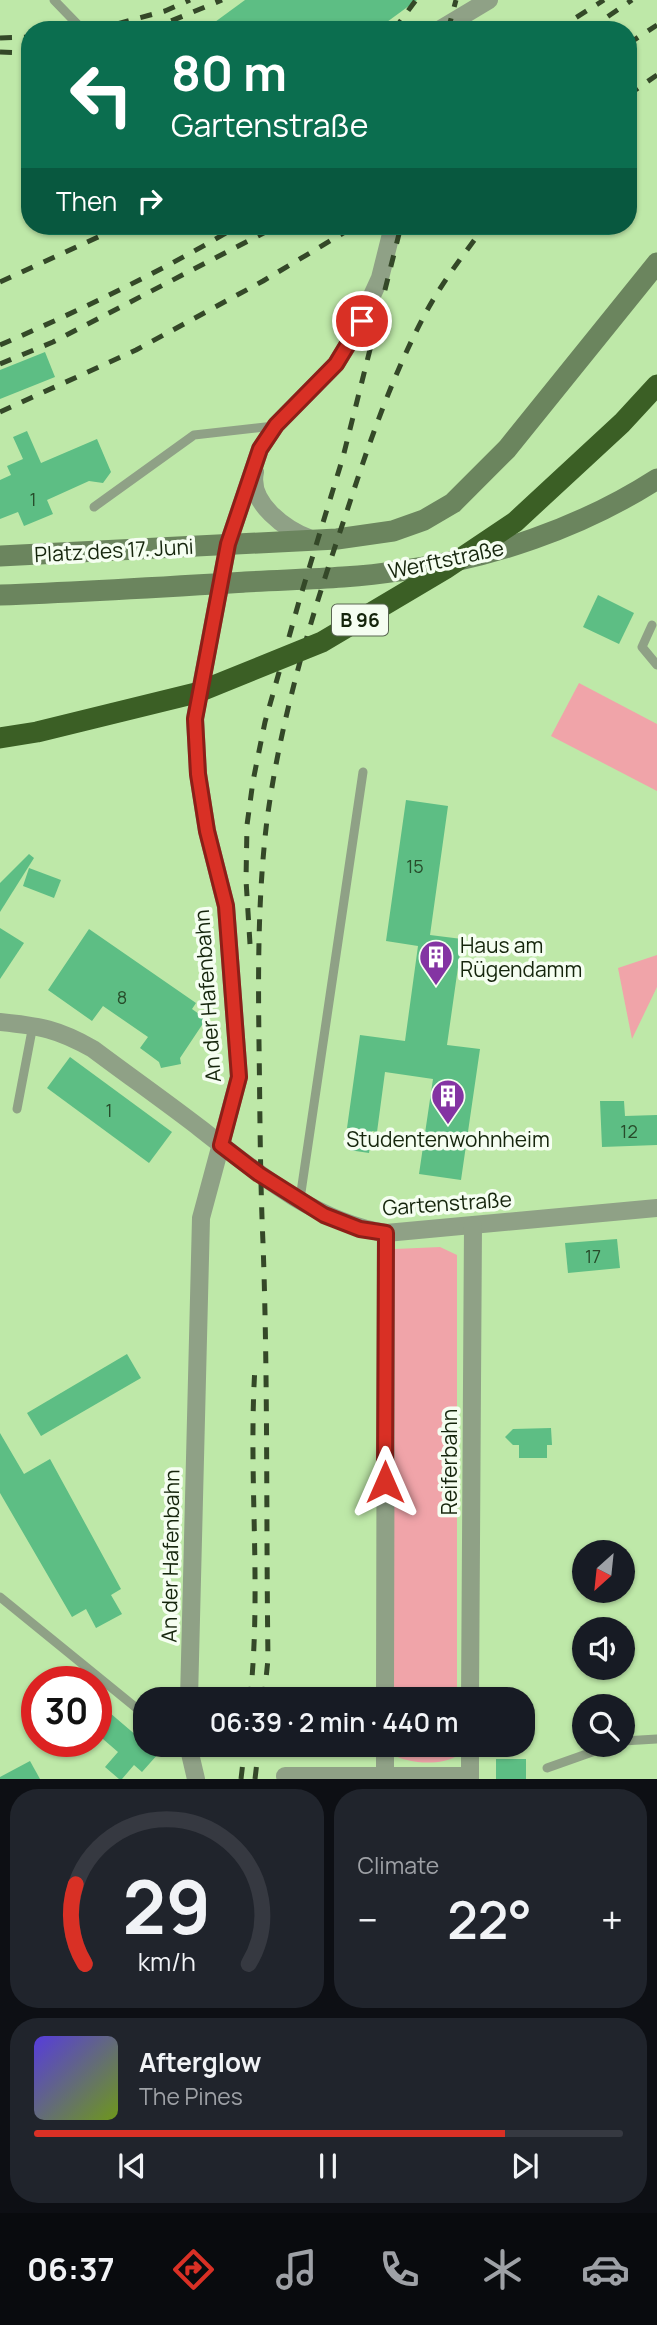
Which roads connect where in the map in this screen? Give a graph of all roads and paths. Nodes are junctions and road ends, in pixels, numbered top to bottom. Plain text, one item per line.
1 (54, 0) edge
2 (489, 0) edge
3 (74, 21) edge
4 (454, 21) edge
5 (391, 235) edge
6 (657, 263) edge
7 (657, 385) edge
8 (276, 425) junction
9 (260, 449) junction
10 (657, 478) edge
11 (94, 507) dead end
12 (311, 540) junction
13 (228, 544) junction
14 (0, 556) edge
15 (220, 584) junction
16 (4, 596) edge
17 (652, 625) dead end
18 (657, 665) edge
19 (0, 738) edge
20 (363, 772) dead end
21 (0, 1022) edge
22 (33, 1026) junction
23 (17, 1110) dead end
24 (221, 1145) junction
25 (300, 1199) junction
26 (657, 1208) edge
27 (472, 1226) junction
28 (386, 1233) junction
29 (0, 1597) edge
30 (189, 1687) edge
31 (385, 1687) edge
32 (470, 1687) edge
33 (133, 1705) edge
34 (657, 1739) edge
35 (635, 1740) edge
36 (191, 1757) edge
37 (385, 1757) edge
38 (470, 1757) edge
39 (578, 1757) edge
40 (547, 1768) dead end
41 (385, 1776) junction
42 (287, 1777) edge
43 (470, 1777) edge
44 (197, 1779) edge

1 - 3 lane
2 - 4 street
5 - 8 street
6 - 12 main road
7 - 19 highway, B 96, bridge
8 - 9 street
8 - 11 lane
9 - 12 street
9 - 13 street, An der Hafenbahn
10 - 15 main road, Werftstraße
12 - 13 main road
13 - 14 main road, Platz des 17. Juni
13 - 15 street, An der Hafenbahn
15 - 16 main road, Platz des 17. Juni
15 - 24 street, An der Hafenbahn
17 - 18 lane
20 - 25 lane
21 - 22 street, Gartenstraße
22 - 23 lane
22 - 24 street, Gartenstraße
24 - 25 street, Gartenstraße
24 - 30 street, An der Hafenbahn
25 - 28 street, Gartenstraße
26 - 27 street, Gartenstraße
27 - 28 street, Gartenstraße
27 - 32 street, Reiferbahn
28 - 31 street
29 - 33 lane
34 - 35 lane
36 - 44 street
37 - 41 street
38 - 43 street
39 - 40 lane
41 - 42 street
41 - 43 street

